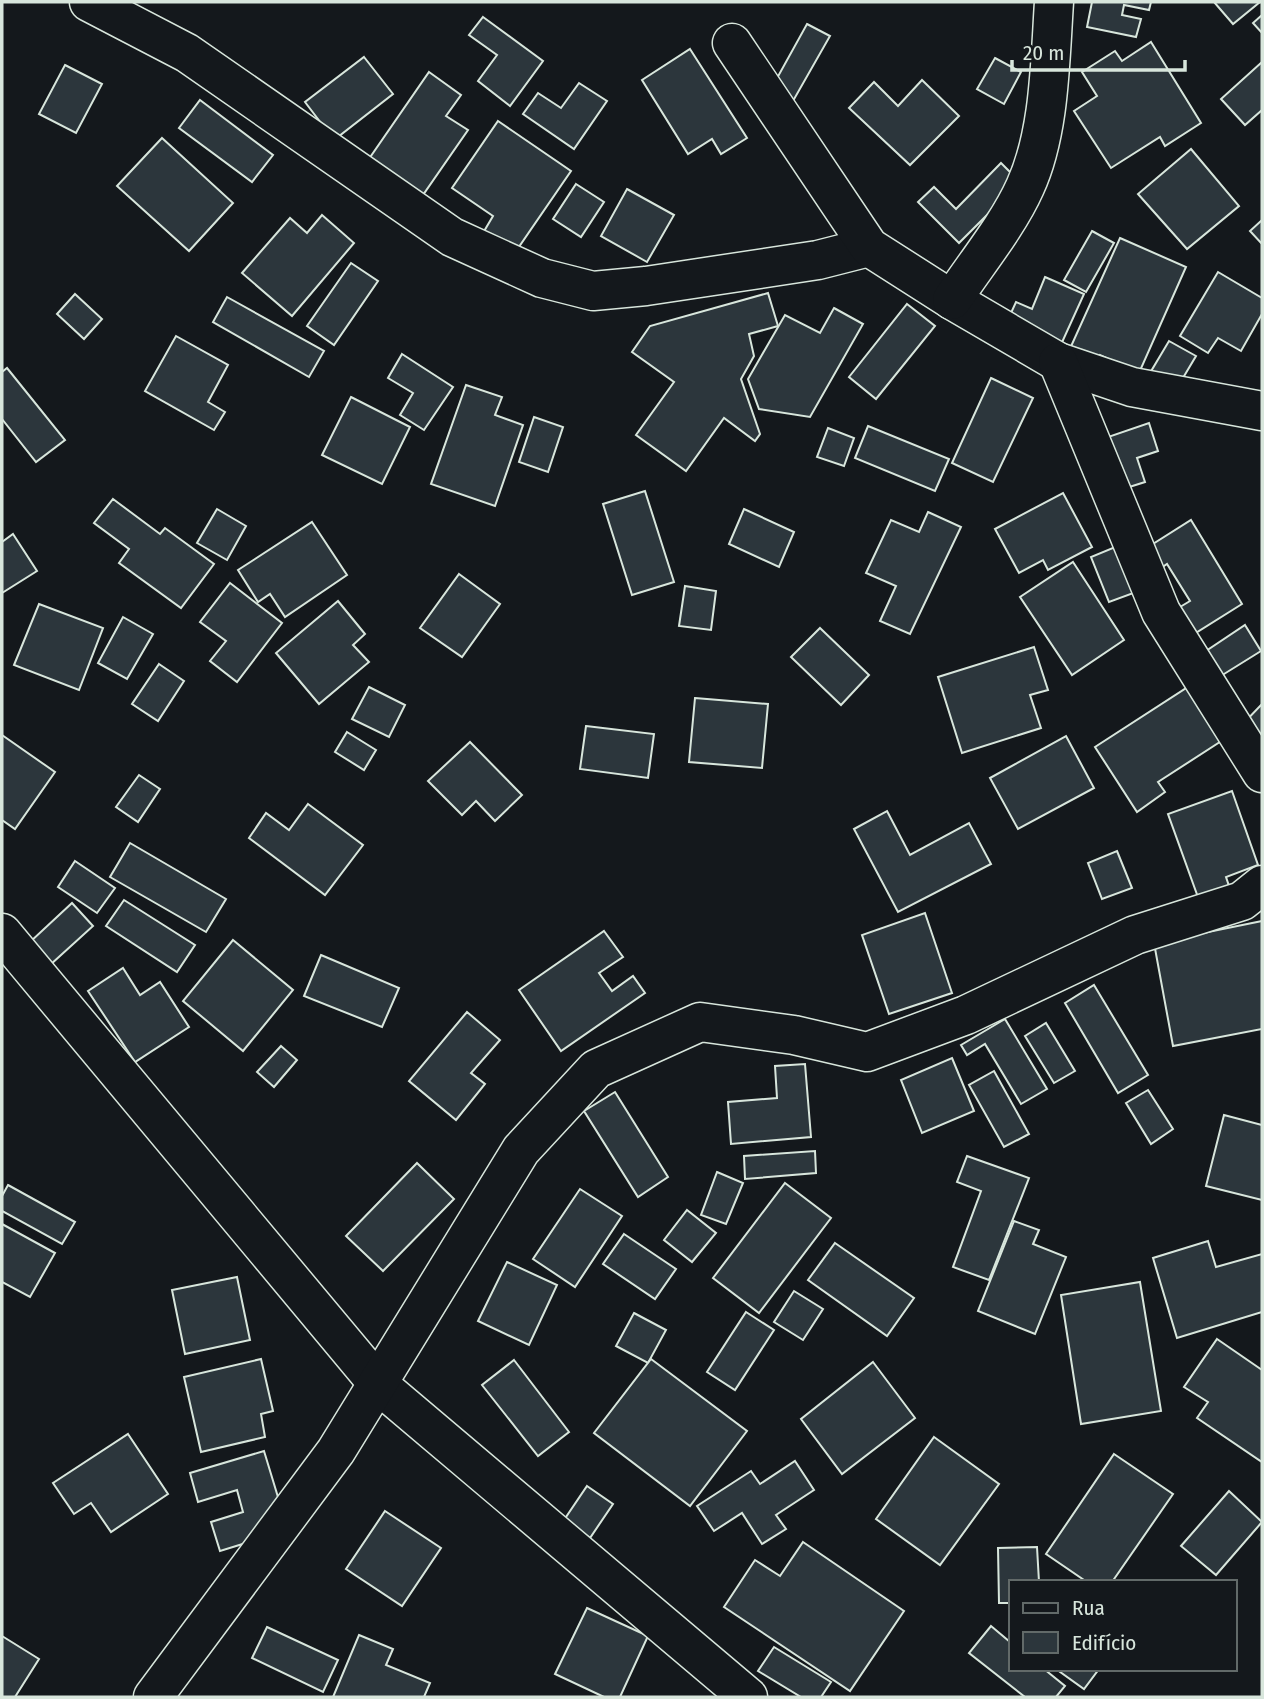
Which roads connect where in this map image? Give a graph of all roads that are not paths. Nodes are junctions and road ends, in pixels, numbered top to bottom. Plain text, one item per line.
1 (89, 2) edge
2 (1054, 2) edge
3 (732, 43) dead end
4 (869, 247) junction
5 (952, 300) junction
6 (1058, 362) junction
7 (1262, 411) edge
8 (1262, 773) edge
9 (1262, 885) edge
10 (2, 933) edge
11 (379, 1385) junction
12 (153, 1697) edge
13 (748, 1697) edge

1 - 4 street
2 - 5 street
3 - 4 street
4 - 5 street
5 - 6 street
6 - 7 street
6 - 8 street
9 - 11 street
10 - 11 street
11 - 12 street
11 - 13 street

